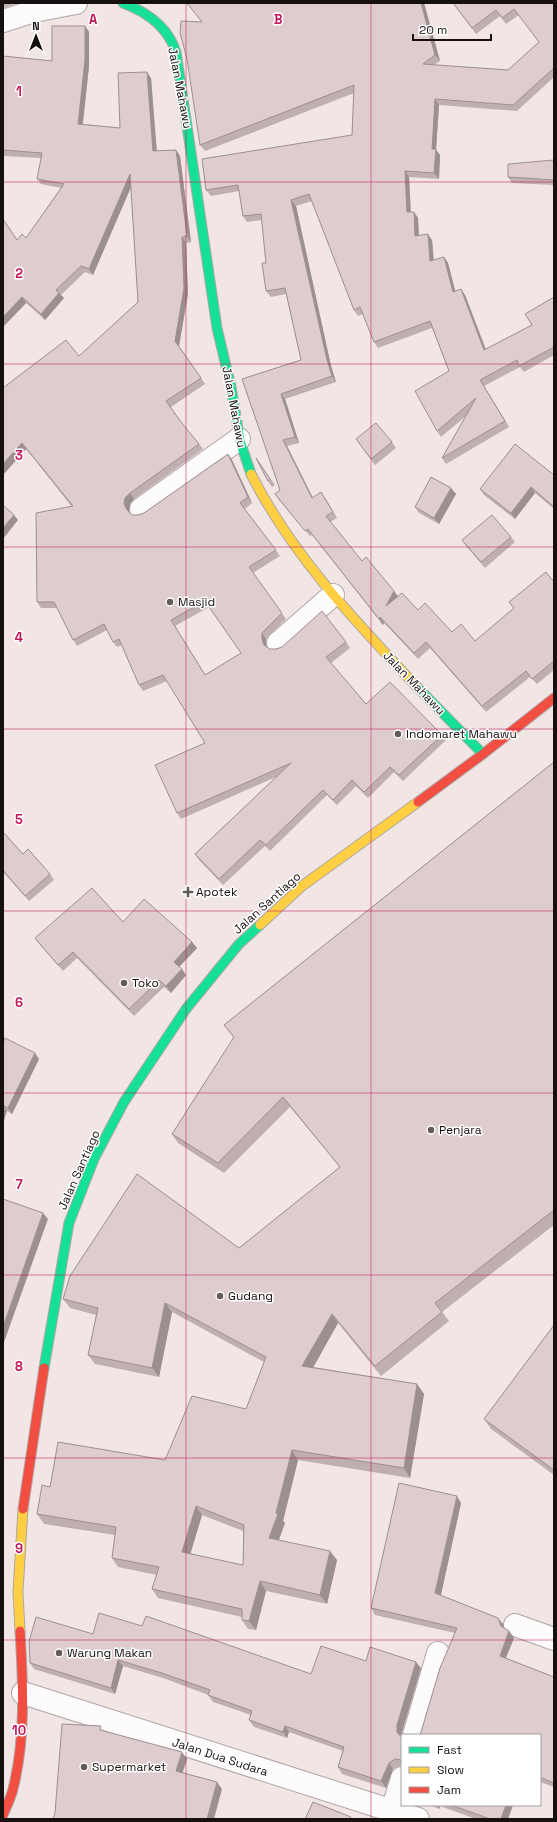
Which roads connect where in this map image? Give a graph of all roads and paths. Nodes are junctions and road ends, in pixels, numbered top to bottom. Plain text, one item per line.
1 (76, 3) edge
2 (123, 3) edge
3 (3, 21) edge
4 (238, 439) junction
5 (141, 509) dead end
6 (332, 595) junction
7 (278, 643) dead end
8 (554, 698) edge
9 (483, 754) junction
10 (515, 1625) dead end
11 (554, 1639) edge
12 (438, 1653) dead end
13 (23, 1693) junction
14 (414, 1734) edge
15 (401, 1781) edge
16 (392, 1811) junction
17 (3, 1815) edge
18 (418, 1819) edge

1 - 3 street
2 - 4 main road, Jalan Mahawu
4 - 5 street
4 - 6 main road, Jalan Mahawu
6 - 7 street
6 - 9 main road, Jalan Mahawu
8 - 9 main road, Jalan Santiago
9 - 13 main road, Jalan Santiago
10 - 11 street
12 - 14 street
13 - 16 street, Jalan Dua Sudara
13 - 17 main road, Jalan Santiago
15 - 16 street
16 - 18 street, Jalan Dua Sudara

